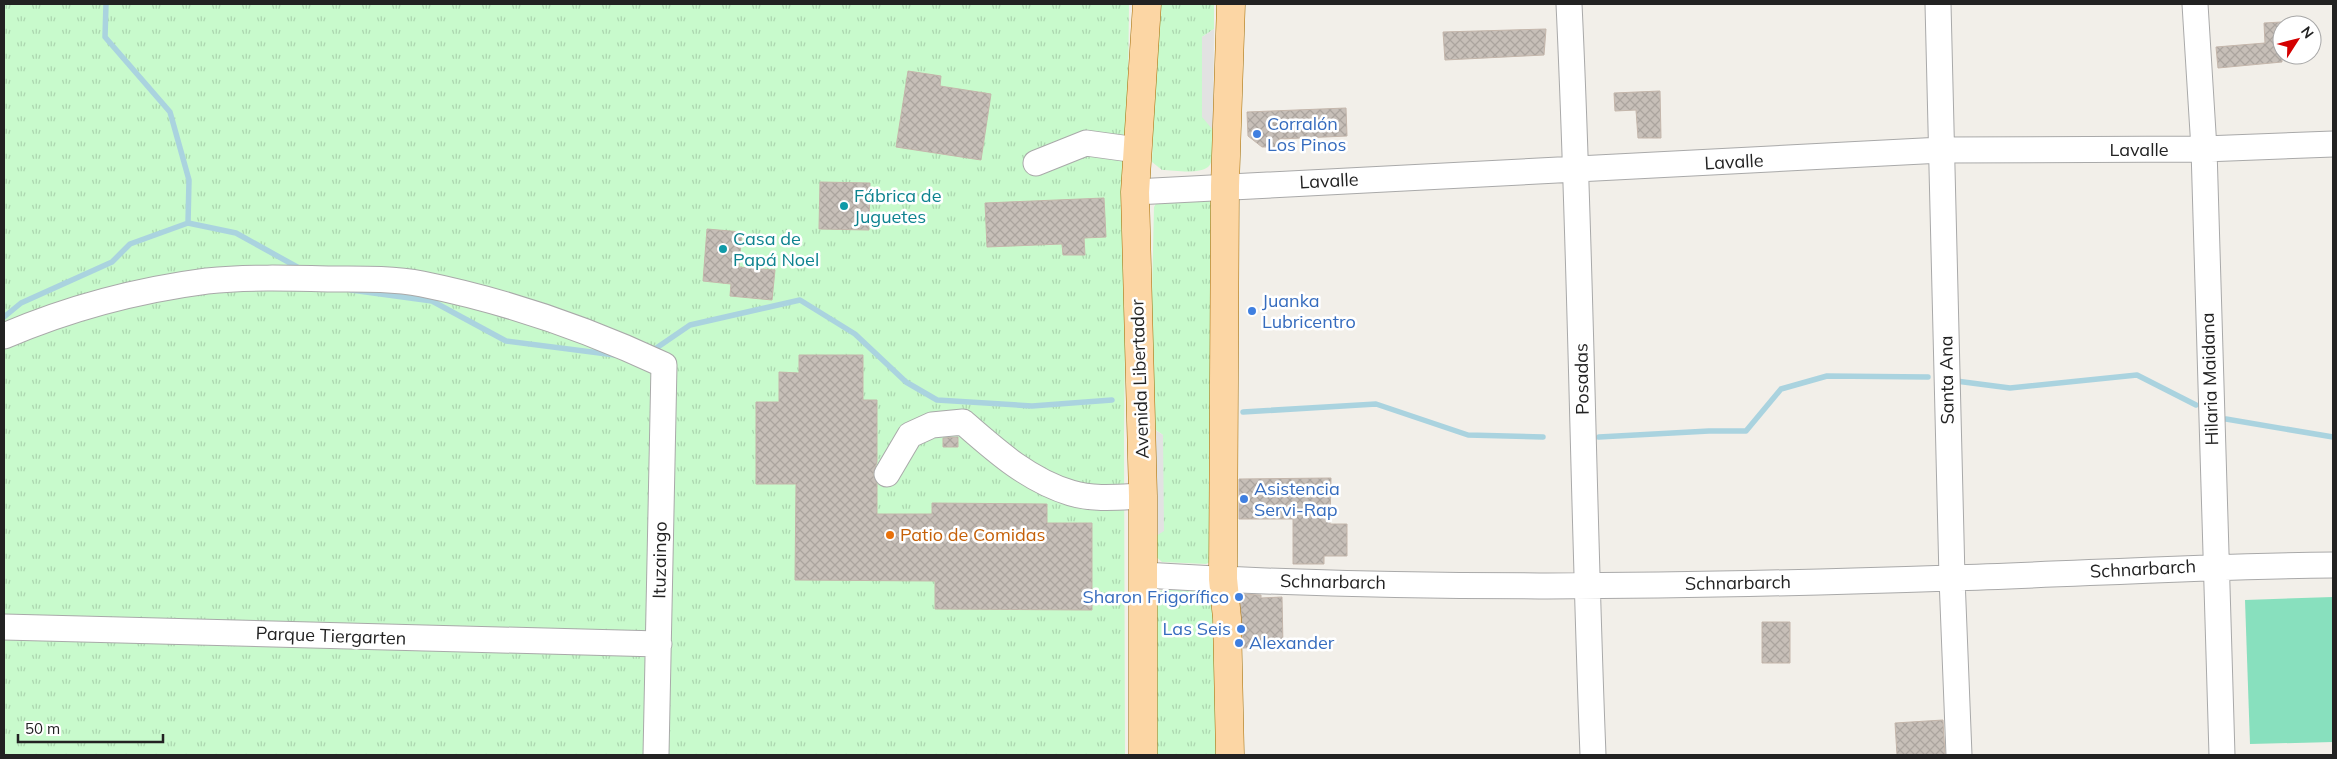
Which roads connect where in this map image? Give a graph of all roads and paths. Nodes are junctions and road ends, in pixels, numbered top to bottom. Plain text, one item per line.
1 (1147, 4) edge
2 (1231, 4) edge
3 (1569, 4) edge
4 (1938, 4) edge
5 (2195, 4) edge
6 (2333, 144) edge
7 (1137, 150) junction
8 (1942, 150) junction
9 (2204, 150) junction
10 (1036, 163) dead end
11 (1577, 170) junction
12 (1225, 186) junction
13 (1135, 192) junction
14 (4, 336) edge
15 (887, 474) dead end
16 (1143, 496) junction
17 (2333, 564) edge
18 (2215, 566) junction
19 (1143, 574) junction
20 (1952, 578) junction
21 (1224, 580) junction
22 (1586, 587) junction
23 (4, 627) edge
24 (659, 644) junction
25 (656, 755) edge
26 (1143, 755) edge
27 (1230, 755) edge
28 (1593, 755) edge
29 (1960, 755) edge
30 (2222, 755) edge

1 - 7 main road, Avenida Libertador
2 - 12 main road
3 - 11 street, Posadas
4 - 8 street, Santa Ana
5 - 9 street, Hilaria Maidana
6 - 9 street, Lavalle
7 - 10 street
7 - 13 main road, Avenida Libertador
8 - 9 street, Lavalle
8 - 11 street, Lavalle
8 - 20 street, Santa Ana
9 - 18 street, Hilaria Maidana
11 - 12 street, Lavalle
11 - 22 street, Posadas
12 - 13 street, Lavalle
12 - 21 main road
13 - 16 main road, Avenida Libertador
14 - 24 street, Ituzaingo
15 - 16 street
16 - 19 main road, Avenida Libertador
17 - 18 street, Schnarbarch
18 - 20 street, Schnarbarch
18 - 30 street, Hilaria Maidana
19 - 21 street, Schnarbarch
19 - 26 main road, Avenida Libertador
20 - 22 street, Schnarbarch
20 - 29 street, Santa Ana
21 - 22 street, Schnarbarch
21 - 27 main road
22 - 28 street, Posadas
23 - 24 street, Parque Tiergarten
24 - 25 street, Ituzaingo

